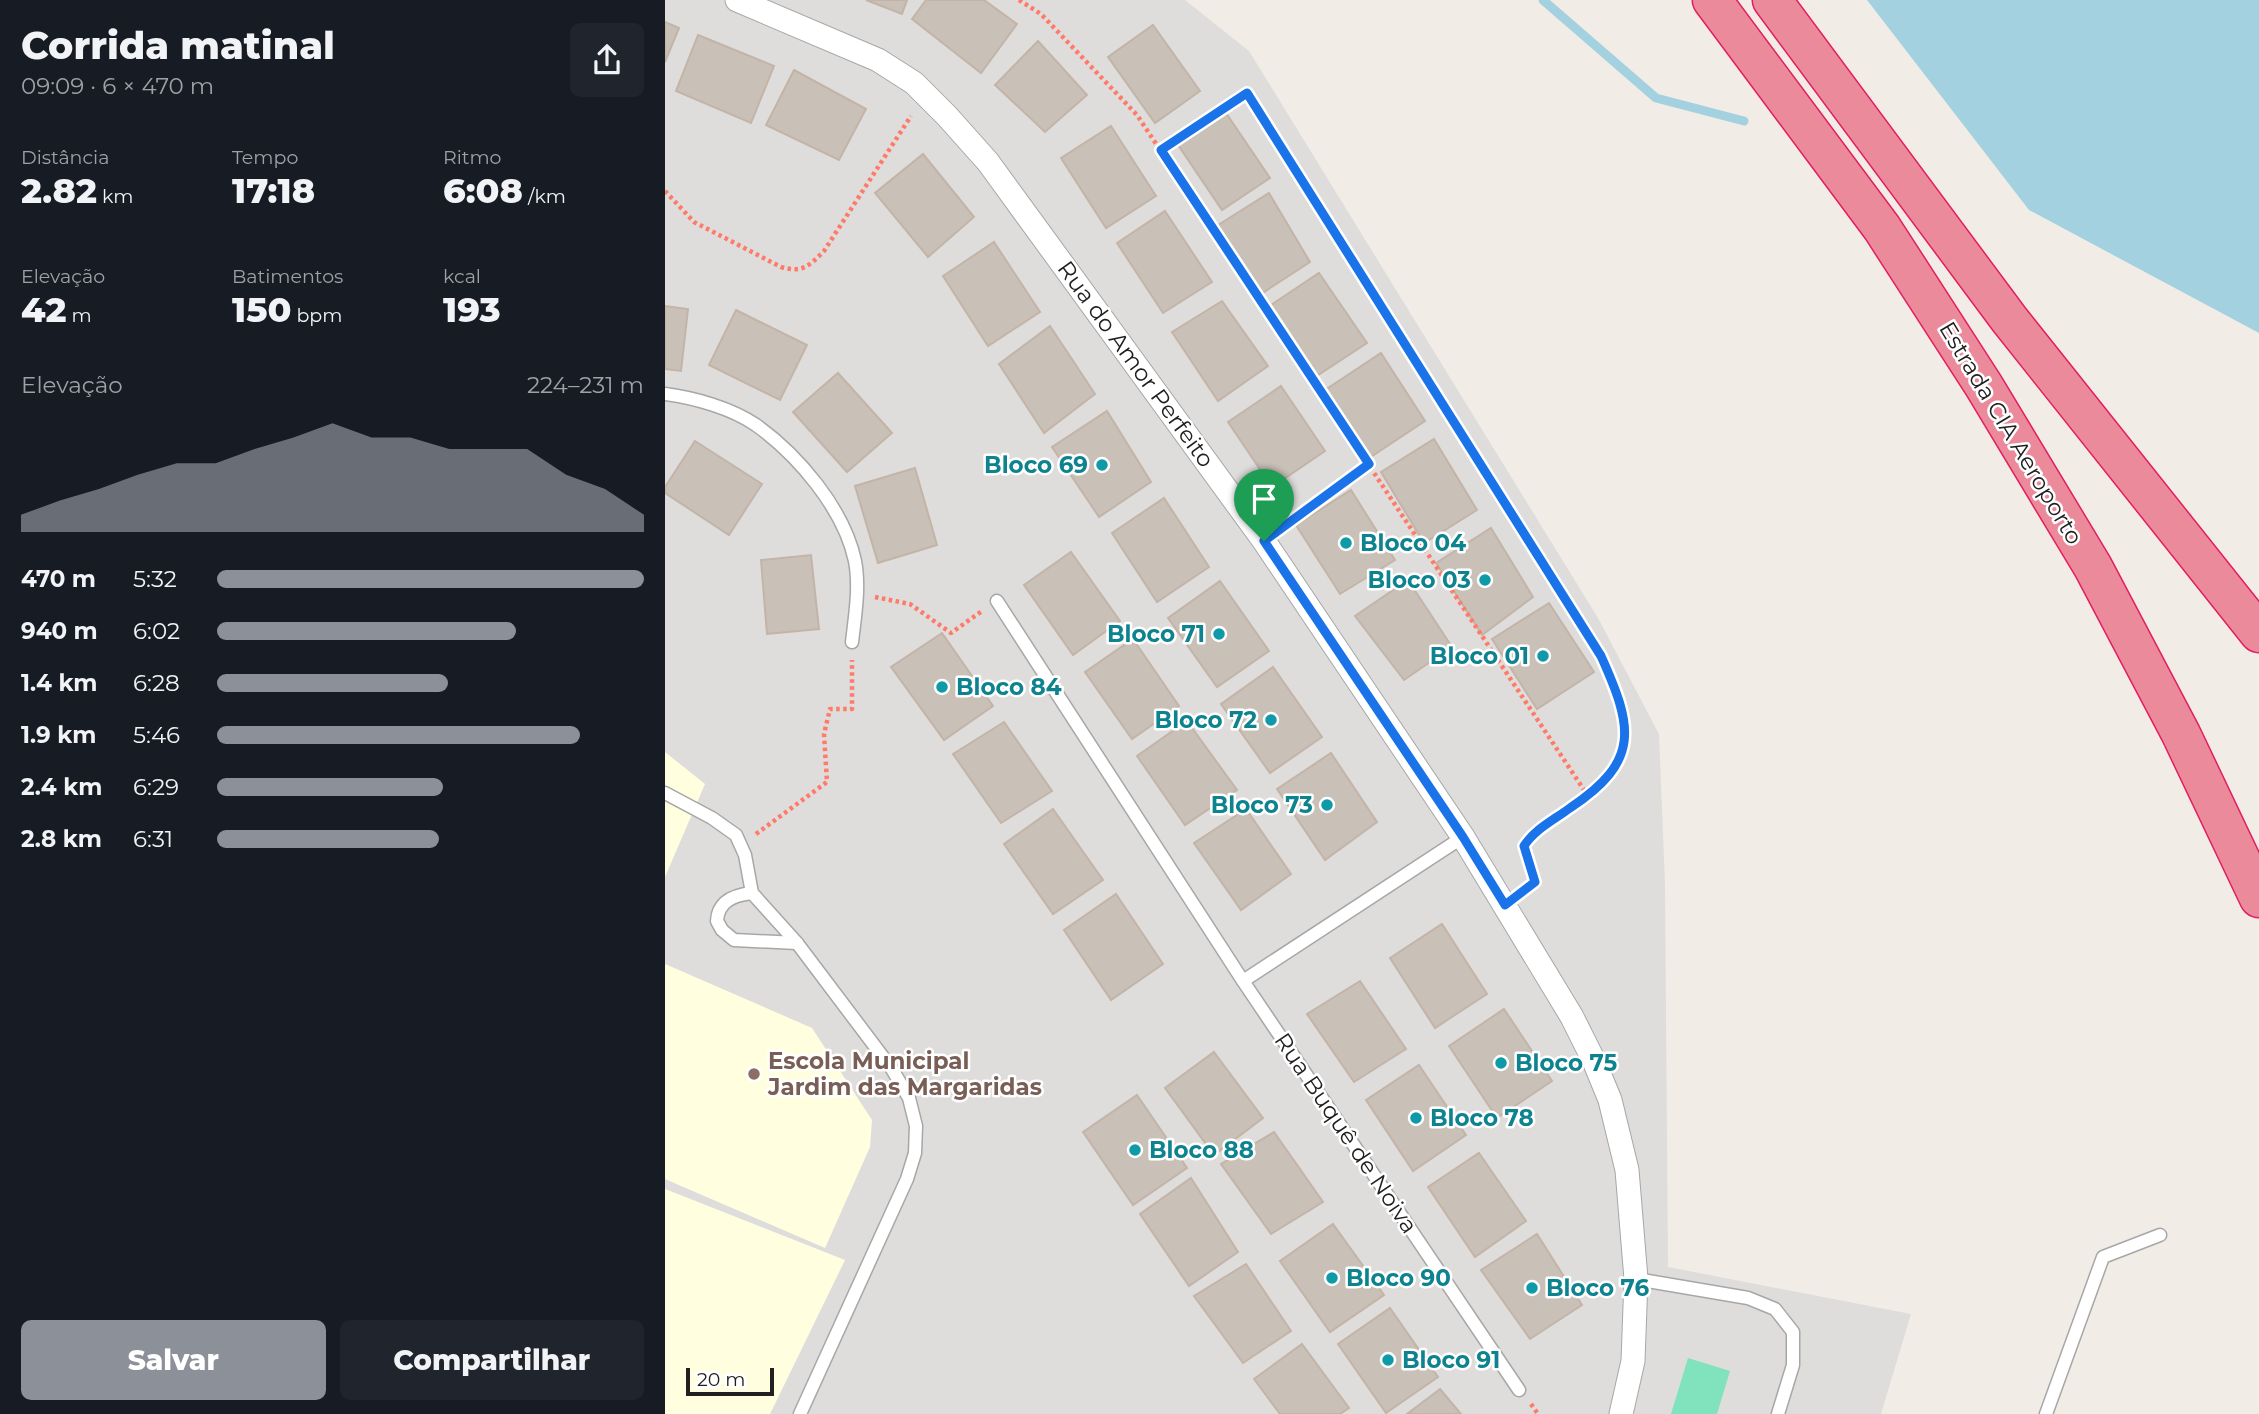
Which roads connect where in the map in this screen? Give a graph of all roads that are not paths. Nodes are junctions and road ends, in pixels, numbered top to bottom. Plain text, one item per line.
1 (737, 0) edge
2 (1712, 0) edge
3 (1772, 0) edge
4 (665, 394) edge
5 (997, 601) road end
6 (2259, 634) edge
7 (852, 642) road end
8 (665, 793) edge
9 (2214, 801) junction
10 (1463, 837) junction
11 (2259, 872) edge
12 (752, 893) junction
13 (2259, 898) edge
14 (797, 943) junction
15 (1243, 981) junction
16 (2160, 1235) dead end
17 (1636, 1279) junction
18 (1519, 1390) dead end
19 (800, 1414) edge
20 (1621, 1414) edge
21 (1778, 1414) edge
22 (2046, 1414) edge

1 - 10 street, Rua do Amor Perfeito
2 - 9 highway, Estrada CIA Aeroporto
3 - 6 highway
4 - 7 lane
5 - 15 lane, Rua Buquê de Noiva
8 - 12 lane
9 - 11 highway
9 - 13 highway, Estrada CIA Aeroporto
10 - 15 lane
10 - 17 street, Rua do Amor Perfeito
12 - 14 lane
12 - 14 lane
14 - 19 lane
15 - 18 lane, Rua Buquê de Noiva
16 - 22 lane
17 - 20 street, Rua do Amor Perfeito
17 - 21 lane

